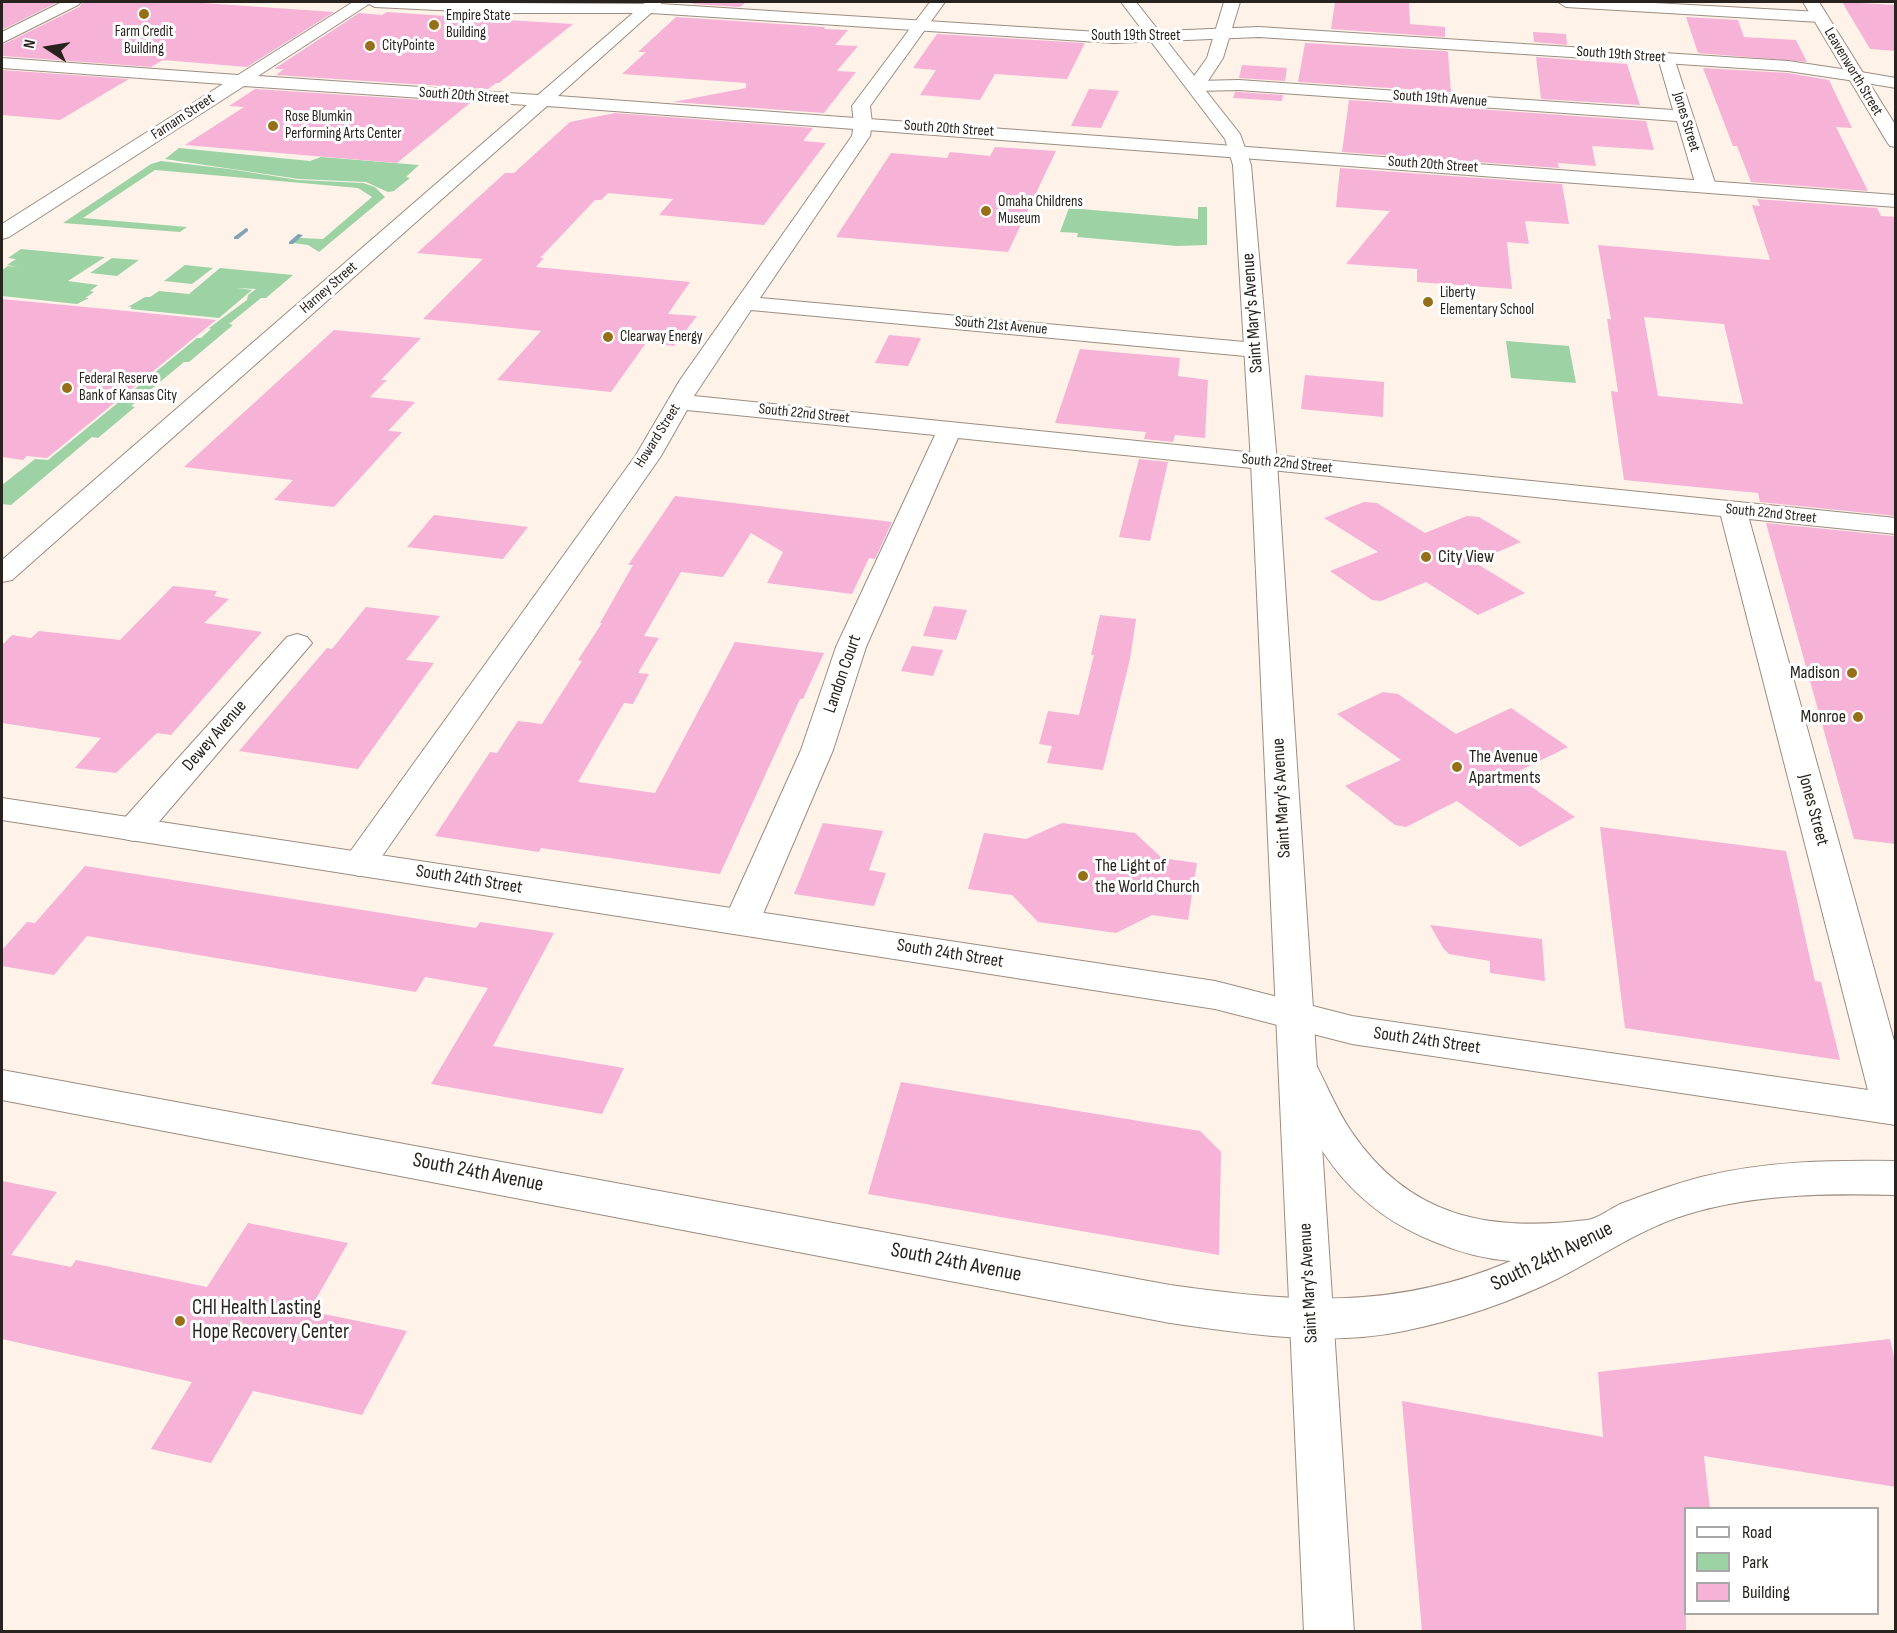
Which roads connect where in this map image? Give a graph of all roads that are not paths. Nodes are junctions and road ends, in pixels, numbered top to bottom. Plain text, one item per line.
1 (73, 2) edge
2 (363, 2) edge
3 (375, 2) edge
4 (937, 2) edge
5 (1128, 2) edge
6 (1232, 2) edge
7 (1566, 2) edge
8 (1811, 2) edge
9 (652, 5) edge
10 (1820, 17) junction
11 (920, 25) junction
12 (1222, 34) junction
13 (2, 38) edge
14 (1155, 38) junction
15 (1666, 58) junction
16 (2, 63) edge
17 (1856, 76) junction
18 (241, 80) junction
19 (1896, 83) edge
20 (1196, 87) junction
21 (544, 100) junction
22 (1684, 116) junction
23 (863, 123) junction
24 (1896, 142) edge
25 (1239, 151) junction
26 (1706, 186) junction
27 (1896, 201) edge
28 (2, 233) edge
29 (746, 303) junction
30 (1256, 350) junction
31 (679, 402) junction
32 (950, 429) junction
33 (1264, 462) junction
34 (1733, 510) junction
35 (1896, 526) edge
36 (2, 574) edge
37 (297, 643) dead end
38 (2, 809) edge
39 (133, 830) junction
40 (359, 864) junction
41 (742, 921) junction
42 (1293, 1014) junction
43 (1297, 1066) junction
44 (2, 1084) edge
45 (1894, 1110) edge
46 (1896, 1178) edge
47 (1597, 1236) junction
48 (1311, 1318) junction
49 (1329, 1632) edge

1 - 13 main road
2 - 18 main road, Farnam Street
3 - 9 main road, South 19th Street
4 - 11 main road, Howard Street
5 - 14 main road, Saint Mary's Avenue
6 - 12 main road
7 - 10 main road
8 - 10 main road, Leavenworth Street
9 - 11 main road, South 19th Street
9 - 21 main road, Harney Street
10 - 17 main road, Leavenworth Street
11 - 14 main road, South 19th Street
11 - 23 main road, Howard Street
12 - 14 main road, South 19th Street
12 - 15 main road, South 19th Street
12 - 20 main road
14 - 20 main road, Saint Mary's Avenue
15 - 17 main road, South 19th Street
15 - 22 main road, Jones Street
16 - 18 main road, South 20th Street
17 - 19 main road, South 19th Street
17 - 24 main road, Leavenworth Street
18 - 21 main road, South 20th Street
18 - 28 main road, Farnam Street
20 - 22 main road, South 19th Avenue
20 - 25 main road, Saint Mary's Avenue
21 - 23 main road, South 20th Street
21 - 36 main road, Harney Street
22 - 26 main road, Jones Street
23 - 25 main road, South 20th Street
23 - 29 main road, Howard Street
25 - 26 main road, South 20th Street
25 - 30 main road, Saint Mary's Avenue
26 - 27 main road, South 20th Street
29 - 30 main road, South 21st Avenue
29 - 31 main road, Howard Street
30 - 33 main road, Saint Mary's Avenue
31 - 32 main road, South 22nd Street
31 - 40 main road, Howard Street
32 - 33 main road, South 22nd Street
32 - 41 main road, Landon Court
33 - 34 main road, South 22nd Street
33 - 42 main road, Saint Mary's Avenue
34 - 35 main road, South 22nd Street
34 - 45 main road, Jones Street
37 - 39 main road, Dewey Avenue
38 - 39 main road, South 24th Street
39 - 40 main road, South 24th Street
40 - 41 main road, South 24th Street
41 - 42 main road, South 24th Street
42 - 43 main road, Saint Mary's Avenue
42 - 45 main road, South 24th Street
43 - 47 main road
43 - 48 main road, Saint Mary's Avenue
44 - 48 main road, South 24th Avenue
46 - 47 main road, South 24th Avenue
47 - 48 main road, South 24th Avenue
48 - 49 main road, Saint Mary's Avenue

